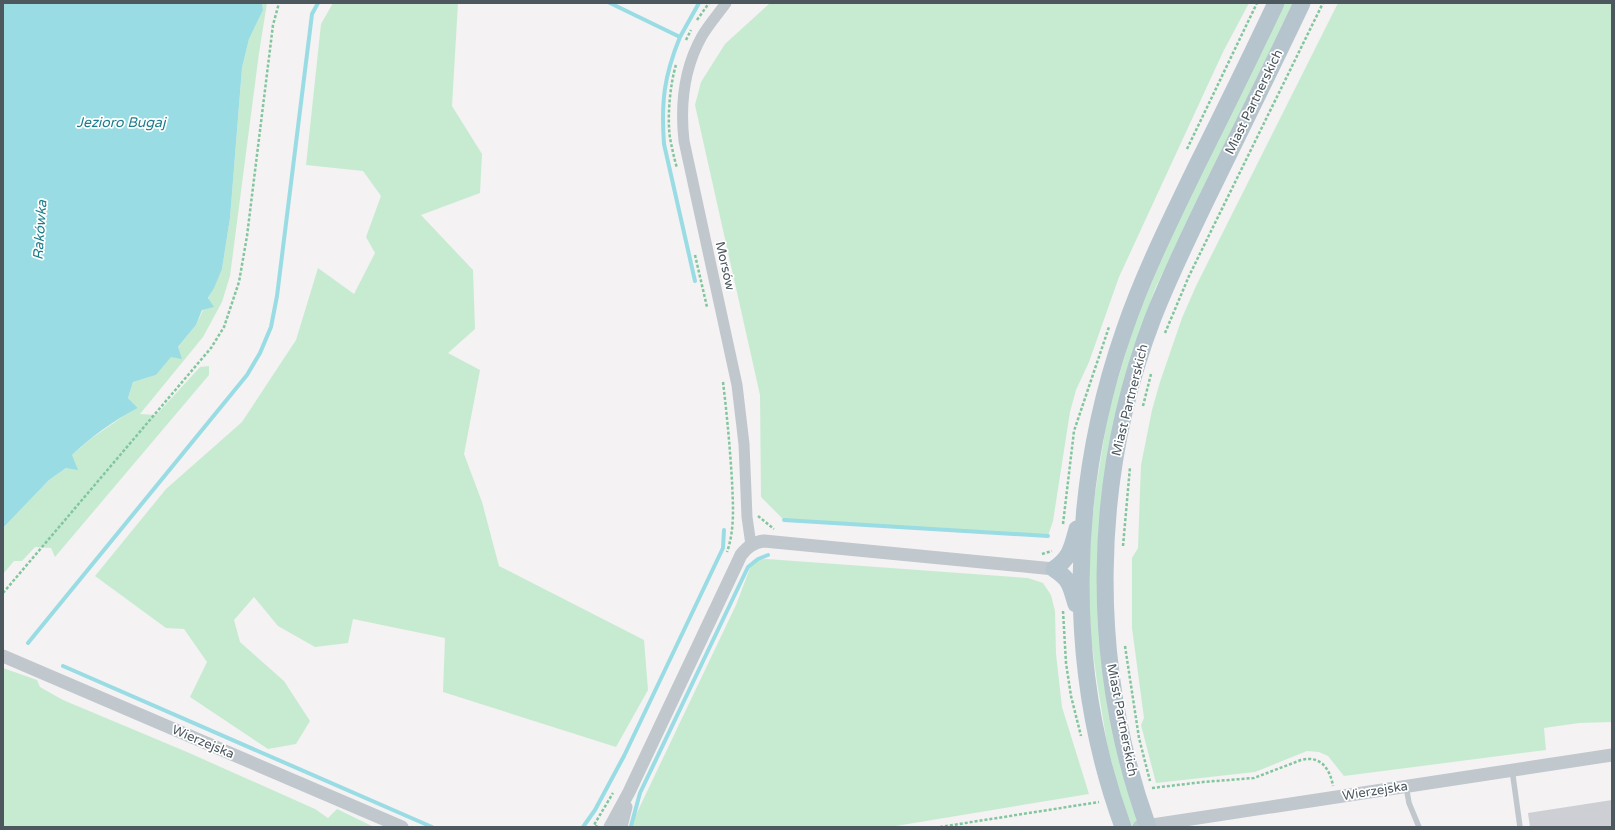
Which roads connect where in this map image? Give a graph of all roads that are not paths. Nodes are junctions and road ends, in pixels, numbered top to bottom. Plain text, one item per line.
1 (726, 3) edge
2 (1276, 3) edge
3 (1302, 3) edge
4 (1086, 507) junction
5 (751, 545) junction
6 (1050, 568) junction
7 (1082, 619) junction
8 (3, 656) edge
9 (1612, 755) edge
10 (1512, 769) junction
11 (1406, 786) junction
12 (629, 792) junction
13 (402, 827) edge
14 (610, 827) edge
15 (622, 827) edge
16 (1123, 827) edge
17 (1139, 827) edge
18 (1148, 827) edge
19 (1419, 827) edge
20 (1520, 827) edge

1 - 5 street, Morsów
2 - 4 main road, Miast Partnerskich
3 - 18 main road, Miast Partnerskich
4 - 6 main road
4 - 7 main road, Miast Partnerskich
5 - 6 street
5 - 12 street
6 - 7 main road
7 - 16 main road, Miast Partnerskich
8 - 13 street, Wierzejska
9 - 10 street, Wierzejska
10 - 11 street, Wierzejska
10 - 20 lane
11 - 17 street, Wierzejska
11 - 19 lane
12 - 14 street
12 - 15 street

